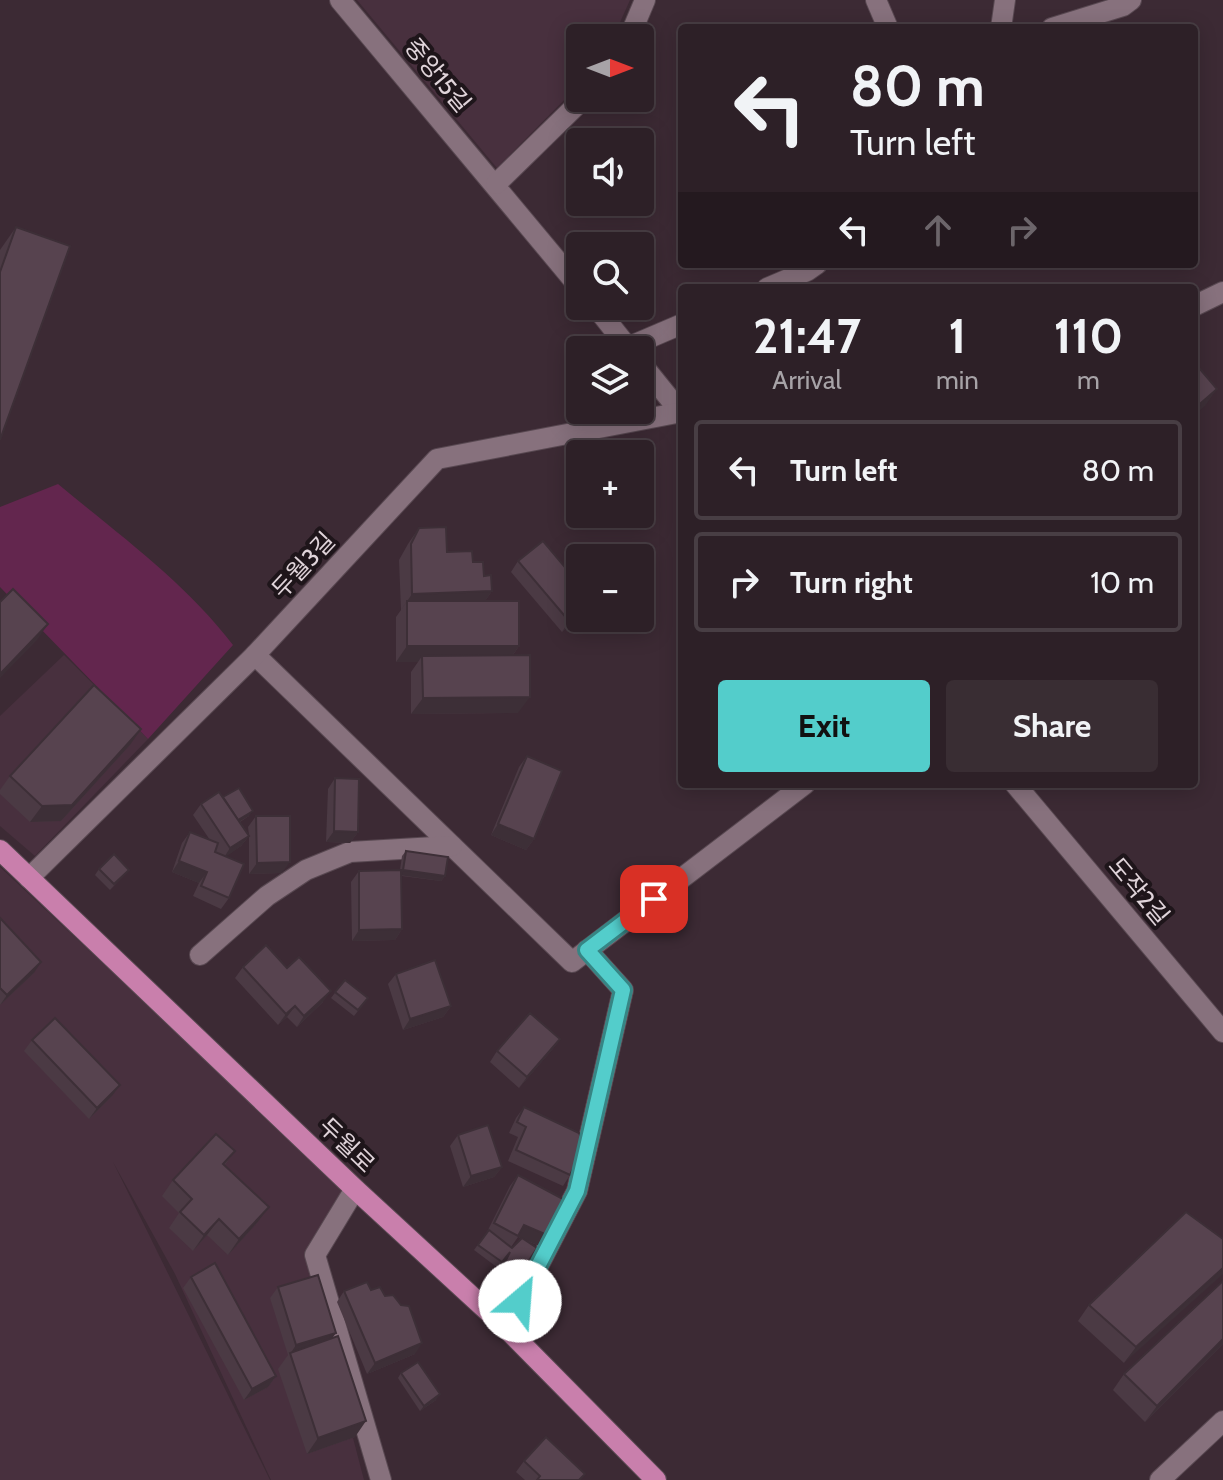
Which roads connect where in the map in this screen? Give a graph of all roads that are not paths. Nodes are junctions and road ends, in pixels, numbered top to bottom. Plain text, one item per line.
1 (340, 0) edge
2 (876, 0) edge
3 (1005, 0) edge
4 (1131, 0) edge
5 (886, 24) edge
6 (1002, 24) edge
7 (1065, 24) edge
8 (570, 112) edge
9 (496, 184) junction
10 (811, 268) edge
11 (566, 271) edge
12 (776, 284) edge
13 (1223, 292) edge
14 (1198, 304) edge
15 (606, 320) edge
16 (678, 326) edge
17 (619, 336) edge
18 (654, 341) edge
19 (654, 379) edge
20 (678, 408) edge
21 (678, 414) edge
22 (255, 655) junction
23 (800, 788) edge
24 (1018, 788) edge
25 (452, 846) junction
26 (0, 850) edge
27 (29, 878) junction
28 (587, 950) junction
29 (200, 955) dead end
30 (1223, 1032) edge
31 (355, 1189) junction
32 (506, 1328) junction
33 (1223, 1421) edge
34 (381, 1480) edge
35 (656, 1480) edge
36 (1160, 1480) edge

1 - 9 street, 중앙15길
2 - 5 street
3 - 6 street
4 - 7 street
8 - 9 street
9 - 11 street, 중앙15길
10 - 12 street
13 - 14 street
15 - 17 street
16 - 18 street
19 - 20 street
21 - 22 street, 두월3길
22 - 25 street
22 - 27 street, 두월3길
23 - 28 street
24 - 30 street, 도작2길
25 - 28 street
25 - 29 street
26 - 27 main road, 두월로
27 - 31 main road, 두월로
28 - 32 street
31 - 32 main road, 두월로
31 - 34 street
32 - 35 main road, 두월로
33 - 36 street

